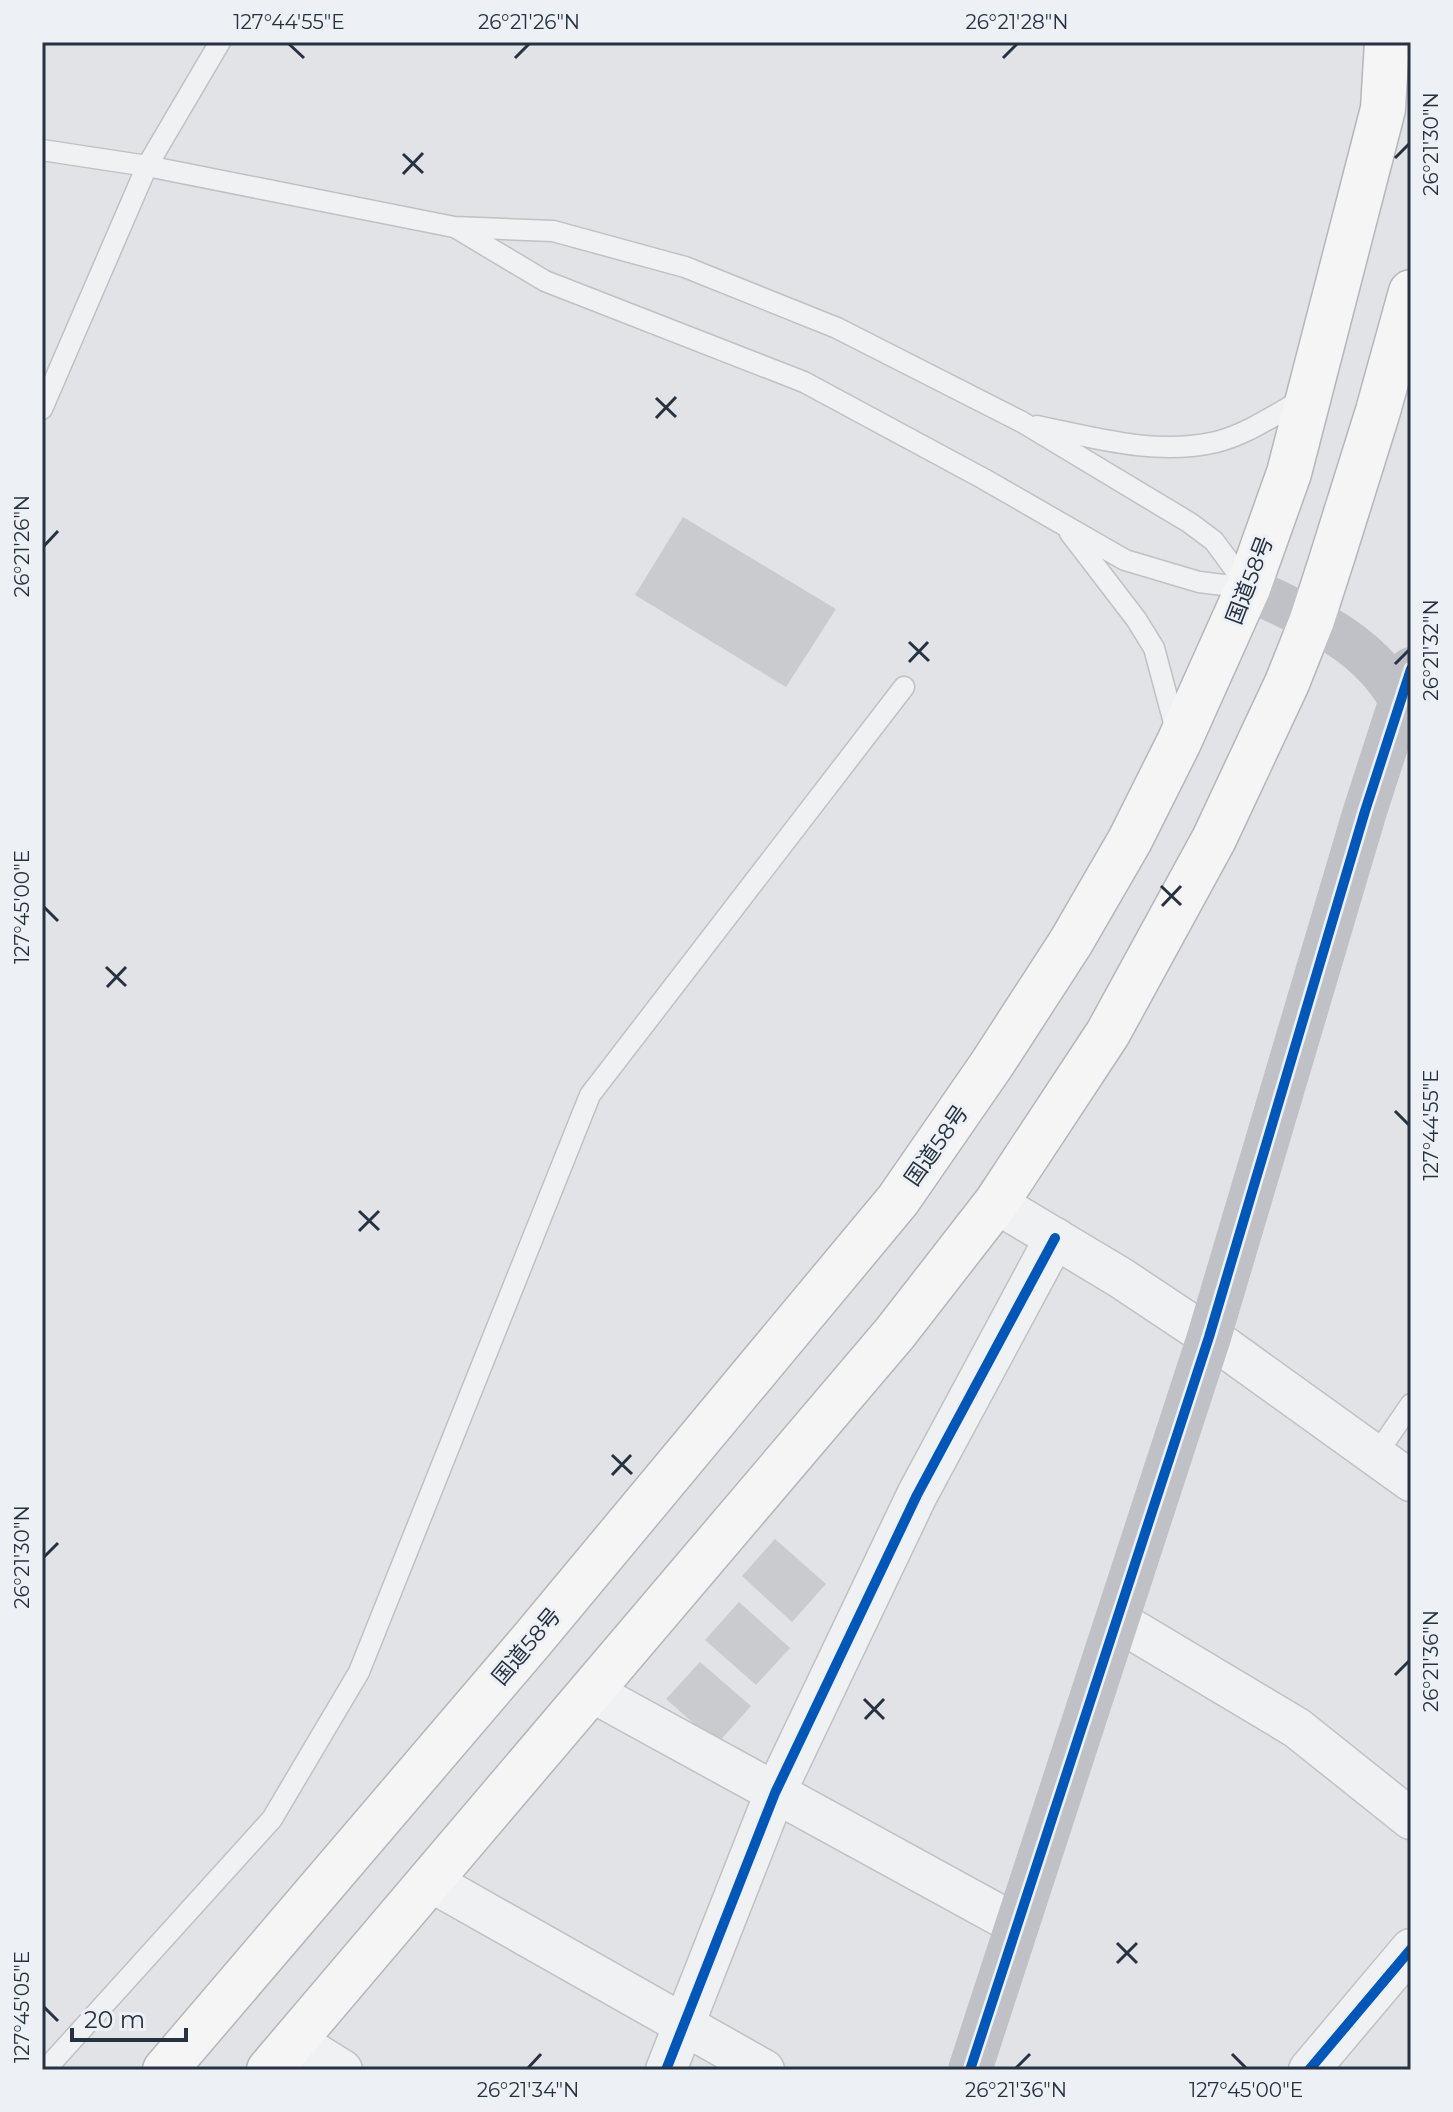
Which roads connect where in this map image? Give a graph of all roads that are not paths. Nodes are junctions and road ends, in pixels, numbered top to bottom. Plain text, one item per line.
1 (220, 42) edge
2 (1387, 42) edge
3 (42, 150) edge
4 (147, 166) junction
5 (454, 227) junction
6 (1411, 292) edge
7 (1309, 395) junction
8 (42, 409) edge
9 (1022, 422) junction
10 (1064, 525) junction
11 (1248, 588) junction
12 (1312, 620) junction
13 (904, 687) dead end
14 (1408, 697) edge
15 (1179, 742) junction
16 (996, 1203) junction
17 (1055, 1238) junction
18 (1209, 1337) junction
19 (1411, 1404) edge
20 (1376, 1455) junction
21 (1411, 1481) edge
22 (1118, 1621) junction
23 (592, 1692) junction
24 (775, 1793) junction
25 (1411, 1819) edge
26 (428, 1880) junction
27 (1017, 1925) junction
28 (1411, 1949) edge
29 (685, 2025) junction
30 (281, 2055) edge
31 (1326, 2064) edge
32 (45, 2070) edge
33 (165, 2070) edge
34 (342, 2070) edge
35 (666, 2070) edge
36 (764, 2070) edge
37 (970, 2070) edge

1 - 4 lane
2 - 7 highway, 国道58号
3 - 4 lane
4 - 5 lane
4 - 8 lane
5 - 9 lane
5 - 10 lane
6 - 12 highway
7 - 9 lane
7 - 11 highway, 国道58号
9 - 11 lane
10 - 11 lane
10 - 15 lane
11 - 12 street
11 - 15 highway, 国道58号
12 - 14 street
12 - 16 highway
13 - 32 lane
14 - 18 street
15 - 33 highway, 国道58号
16 - 17 street
16 - 23 highway
17 - 18 street
17 - 24 street
18 - 20 street
18 - 22 street
19 - 20 lane
20 - 21 street
22 - 25 street
22 - 27 street
23 - 24 street
23 - 26 highway
24 - 27 street
24 - 29 street
26 - 29 street
26 - 30 highway
27 - 37 street
28 - 31 street
29 - 35 street
29 - 36 street
30 - 34 street

